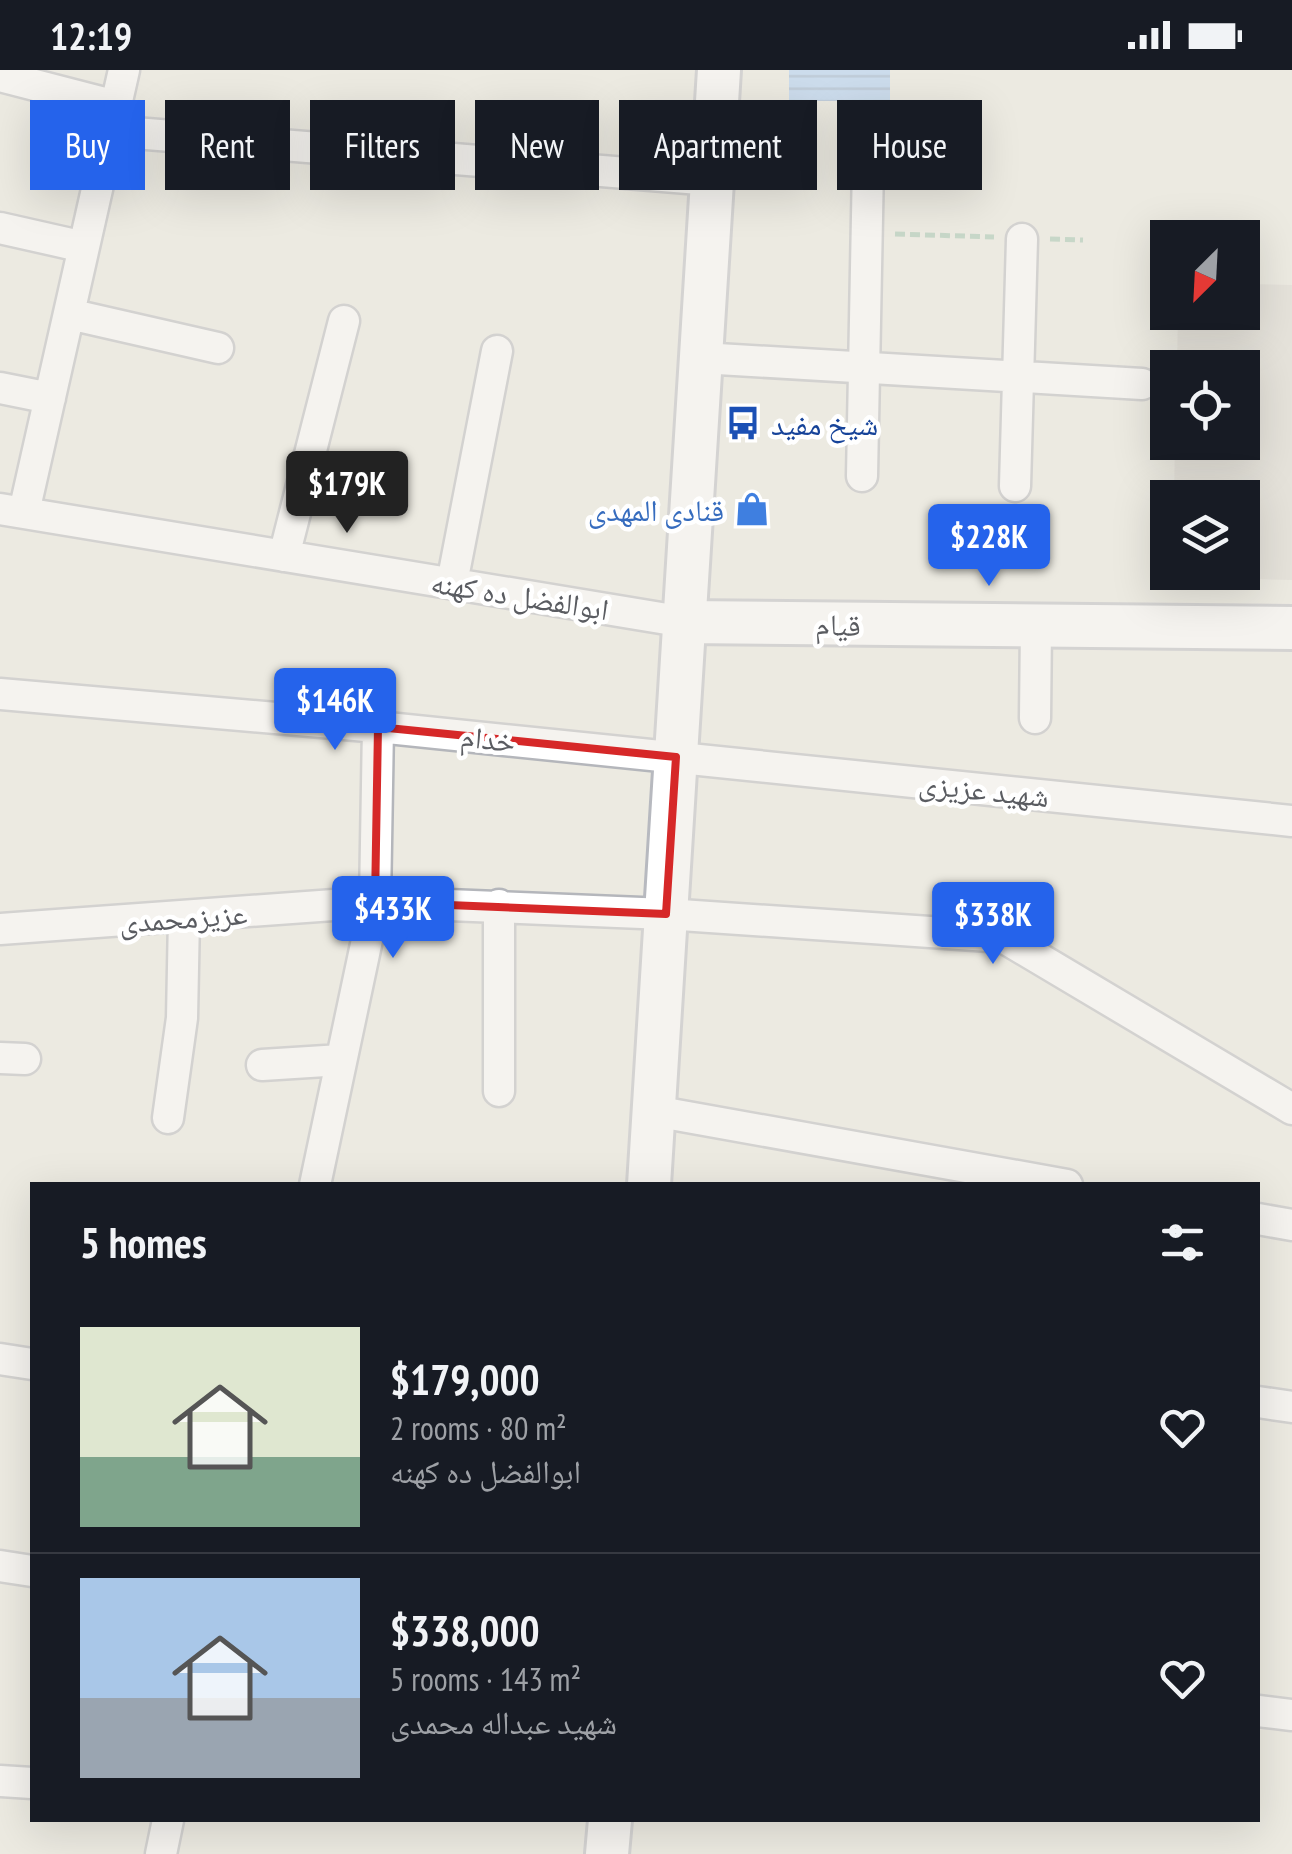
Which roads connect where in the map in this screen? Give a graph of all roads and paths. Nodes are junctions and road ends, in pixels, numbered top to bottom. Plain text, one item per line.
1 (124, 70) edge
2 (719, 70) edge
3 (0, 76) edge
4 (65, 100) edge
5 (117, 100) edge
6 (717, 100) edge
7 (145, 121) edge
8 (619, 170) edge
9 (97, 190) edge
10 (711, 190) edge
11 (868, 190) edge
12 (0, 228) edge
13 (867, 233) junction
14 (1022, 238) joint
15 (84, 247) junction
16 (69, 314) junction
17 (344, 321) dead end
18 (218, 348) dead end
19 (497, 350) dead end
20 (701, 358) junction
21 (864, 368) junction
22 (1018, 377) junction
23 (1142, 384) dead end
24 (0, 388) edge
25 (50, 398) junction
26 (862, 476) dead end
27 (1015, 486) dead end
28 (12, 510) edge
29 (284, 556) junction
30 (452, 584) junction
31 (685, 622) junction
32 (1036, 626) junction
33 (1292, 628) edge
34 (0, 694) edge
35 (1035, 718) dead end
36 (378, 727) junction
37 (676, 757) junction
38 (1292, 821) edge
39 (374, 902) junction
40 (499, 905) junction
41 (666, 914) junction
42 (184, 917) junction
43 (0, 929) edge
44 (342, 1060) junction
45 (262, 1065) dead end
46 (499, 1091) dead end
47 (1292, 1109) edge
48 (654, 1111) junction
49 (168, 1118) dead end
50 (316, 1182) edge
51 (649, 1182) edge
52 (1050, 1182) edge
53 (1260, 1219) edge
54 (1292, 1225) edge
55 (0, 1360) edge
56 (30, 1364) edge
57 (1260, 1402) edge
58 (1292, 1407) edge
59 (0, 1566) edge
60 (30, 1572) edge
61 (1260, 1711) edge
62 (1292, 1715) edge
63 (0, 1781) edge
64 (30, 1783) edge
65 (168, 1822) edge
66 (610, 1822) edge
67 (160, 1854) edge
68 (608, 1854) edge

1 - 5 street
2 - 6 street
3 - 4 street
7 - 8 street
9 - 15 street
10 - 20 street
11 - 13 street
12 - 15 street
13 - 14 path
13 - 21 street
14 - 22 street
15 - 16 street
16 - 18 street
16 - 25 street
17 - 29 street
19 - 30 street
20 - 21 street
20 - 31 street
21 - 22 street
21 - 26 street
22 - 23 street
22 - 27 street
24 - 25 street
25 - 28 street
28 - 29 street, ابوالفضل ده کهنه
29 - 30 street, ابوالفضل ده کهنه
30 - 31 street, ابوالفضل ده کهنه
31 - 32 street, قیام
31 - 37 street
32 - 33 street, قیام
32 - 35 street
34 - 36 street, خدام
36 - 37 street, خدام
36 - 39 street
37 - 38 street, شهید عزیزی
37 - 41 street
39 - 40 street, عزیزمحمدی
39 - 42 street, عزیزمحمدی
39 - 44 street
40 - 41 street, عزیزمحمدی
40 - 46 street
41 - 47 street, عزیزمحمدی
41 - 48 street
42 - 43 street, عزیزمحمدی
42 - 49 street
44 - 45 street
44 - 50 street
48 - 51 street
48 - 52 street
53 - 54 street
55 - 56 street
57 - 58 street
59 - 60 street
61 - 62 street
63 - 64 street
65 - 67 street
66 - 68 street

